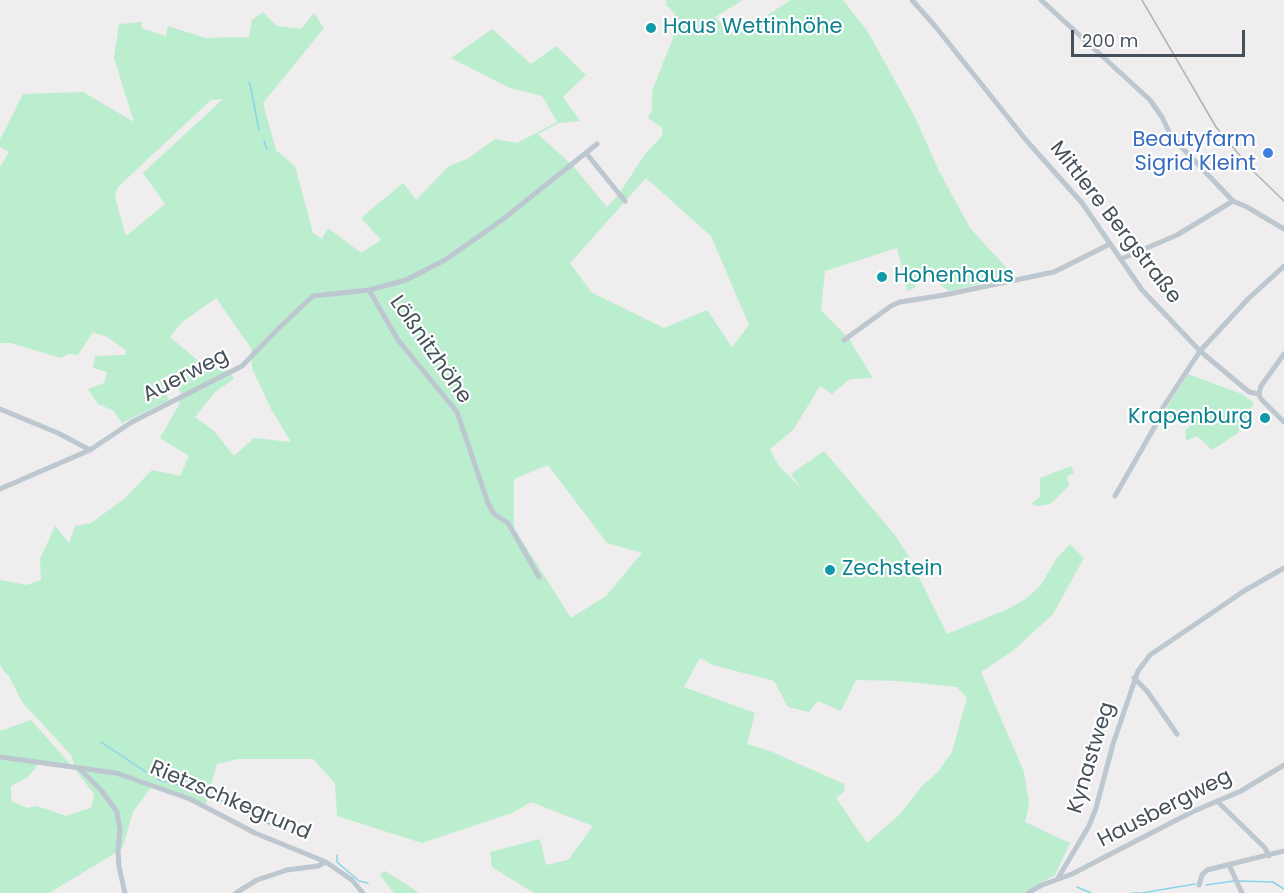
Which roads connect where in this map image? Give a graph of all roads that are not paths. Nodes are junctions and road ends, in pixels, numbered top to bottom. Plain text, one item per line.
1 (912, 0) edge
2 (1041, 0) edge
3 (597, 144) dead end
4 (586, 153) junction
5 (625, 201) dead end
6 (1233, 201) junction
7 (1284, 229) edge
8 (1110, 244) junction
9 (1121, 259) junction
10 (1284, 266) edge
11 (369, 290) junction
12 (844, 339) dead end
13 (1200, 351) junction
14 (1284, 354) edge
15 (1259, 394) junction
16 (0, 409) edge
17 (1284, 422) edge
18 (90, 450) junction
19 (0, 489) edge
20 (1115, 496) dead end
21 (1283, 569) edge
22 (539, 577) dead end
23 (1134, 678) junction
24 (1177, 734) dead end
25 (0, 757) edge
26 (1284, 765) edge
27 (79, 768) junction
28 (1217, 801) junction
29 (1284, 851) edge
30 (1269, 856) junction
31 (326, 862) junction
32 (1229, 865) junction
33 (1058, 878) junction
34 (1199, 885) dead end
35 (124, 893) edge
36 (236, 893) edge
37 (363, 893) edge
38 (1028, 893) edge
39 (1242, 893) edge

1 - 8 street, Mittlere Bergstraße
2 - 6 street
3 - 4 street, Auerweg
4 - 5 street
4 - 11 street, Auerweg
6 - 7 street
6 - 9 street
8 - 9 street, Mittlere Bergstraße
8 - 12 street
9 - 13 street, Mittlere Bergstraße
10 - 13 street
11 - 18 street, Auerweg
11 - 22 street, Lößnitzhöhe
13 - 15 street, Mittlere Bergstraße
13 - 20 street
14 - 15 street
15 - 17 street, Mittlere Bergstraße
16 - 18 street
18 - 19 street, Auerweg
21 - 23 street, Kynastweg
23 - 24 street, Kynastweg
23 - 33 street, Kynastweg
25 - 27 street, Rietzschkegrund
26 - 28 street, Hausbergweg
27 - 31 street, Rietzschkegrund
27 - 35 street
28 - 30 street
28 - 33 street, Hausbergweg
29 - 30 street
30 - 32 street
31 - 36 street
31 - 37 street, Rietzschkegrund
32 - 34 street
32 - 39 street
33 - 38 street

